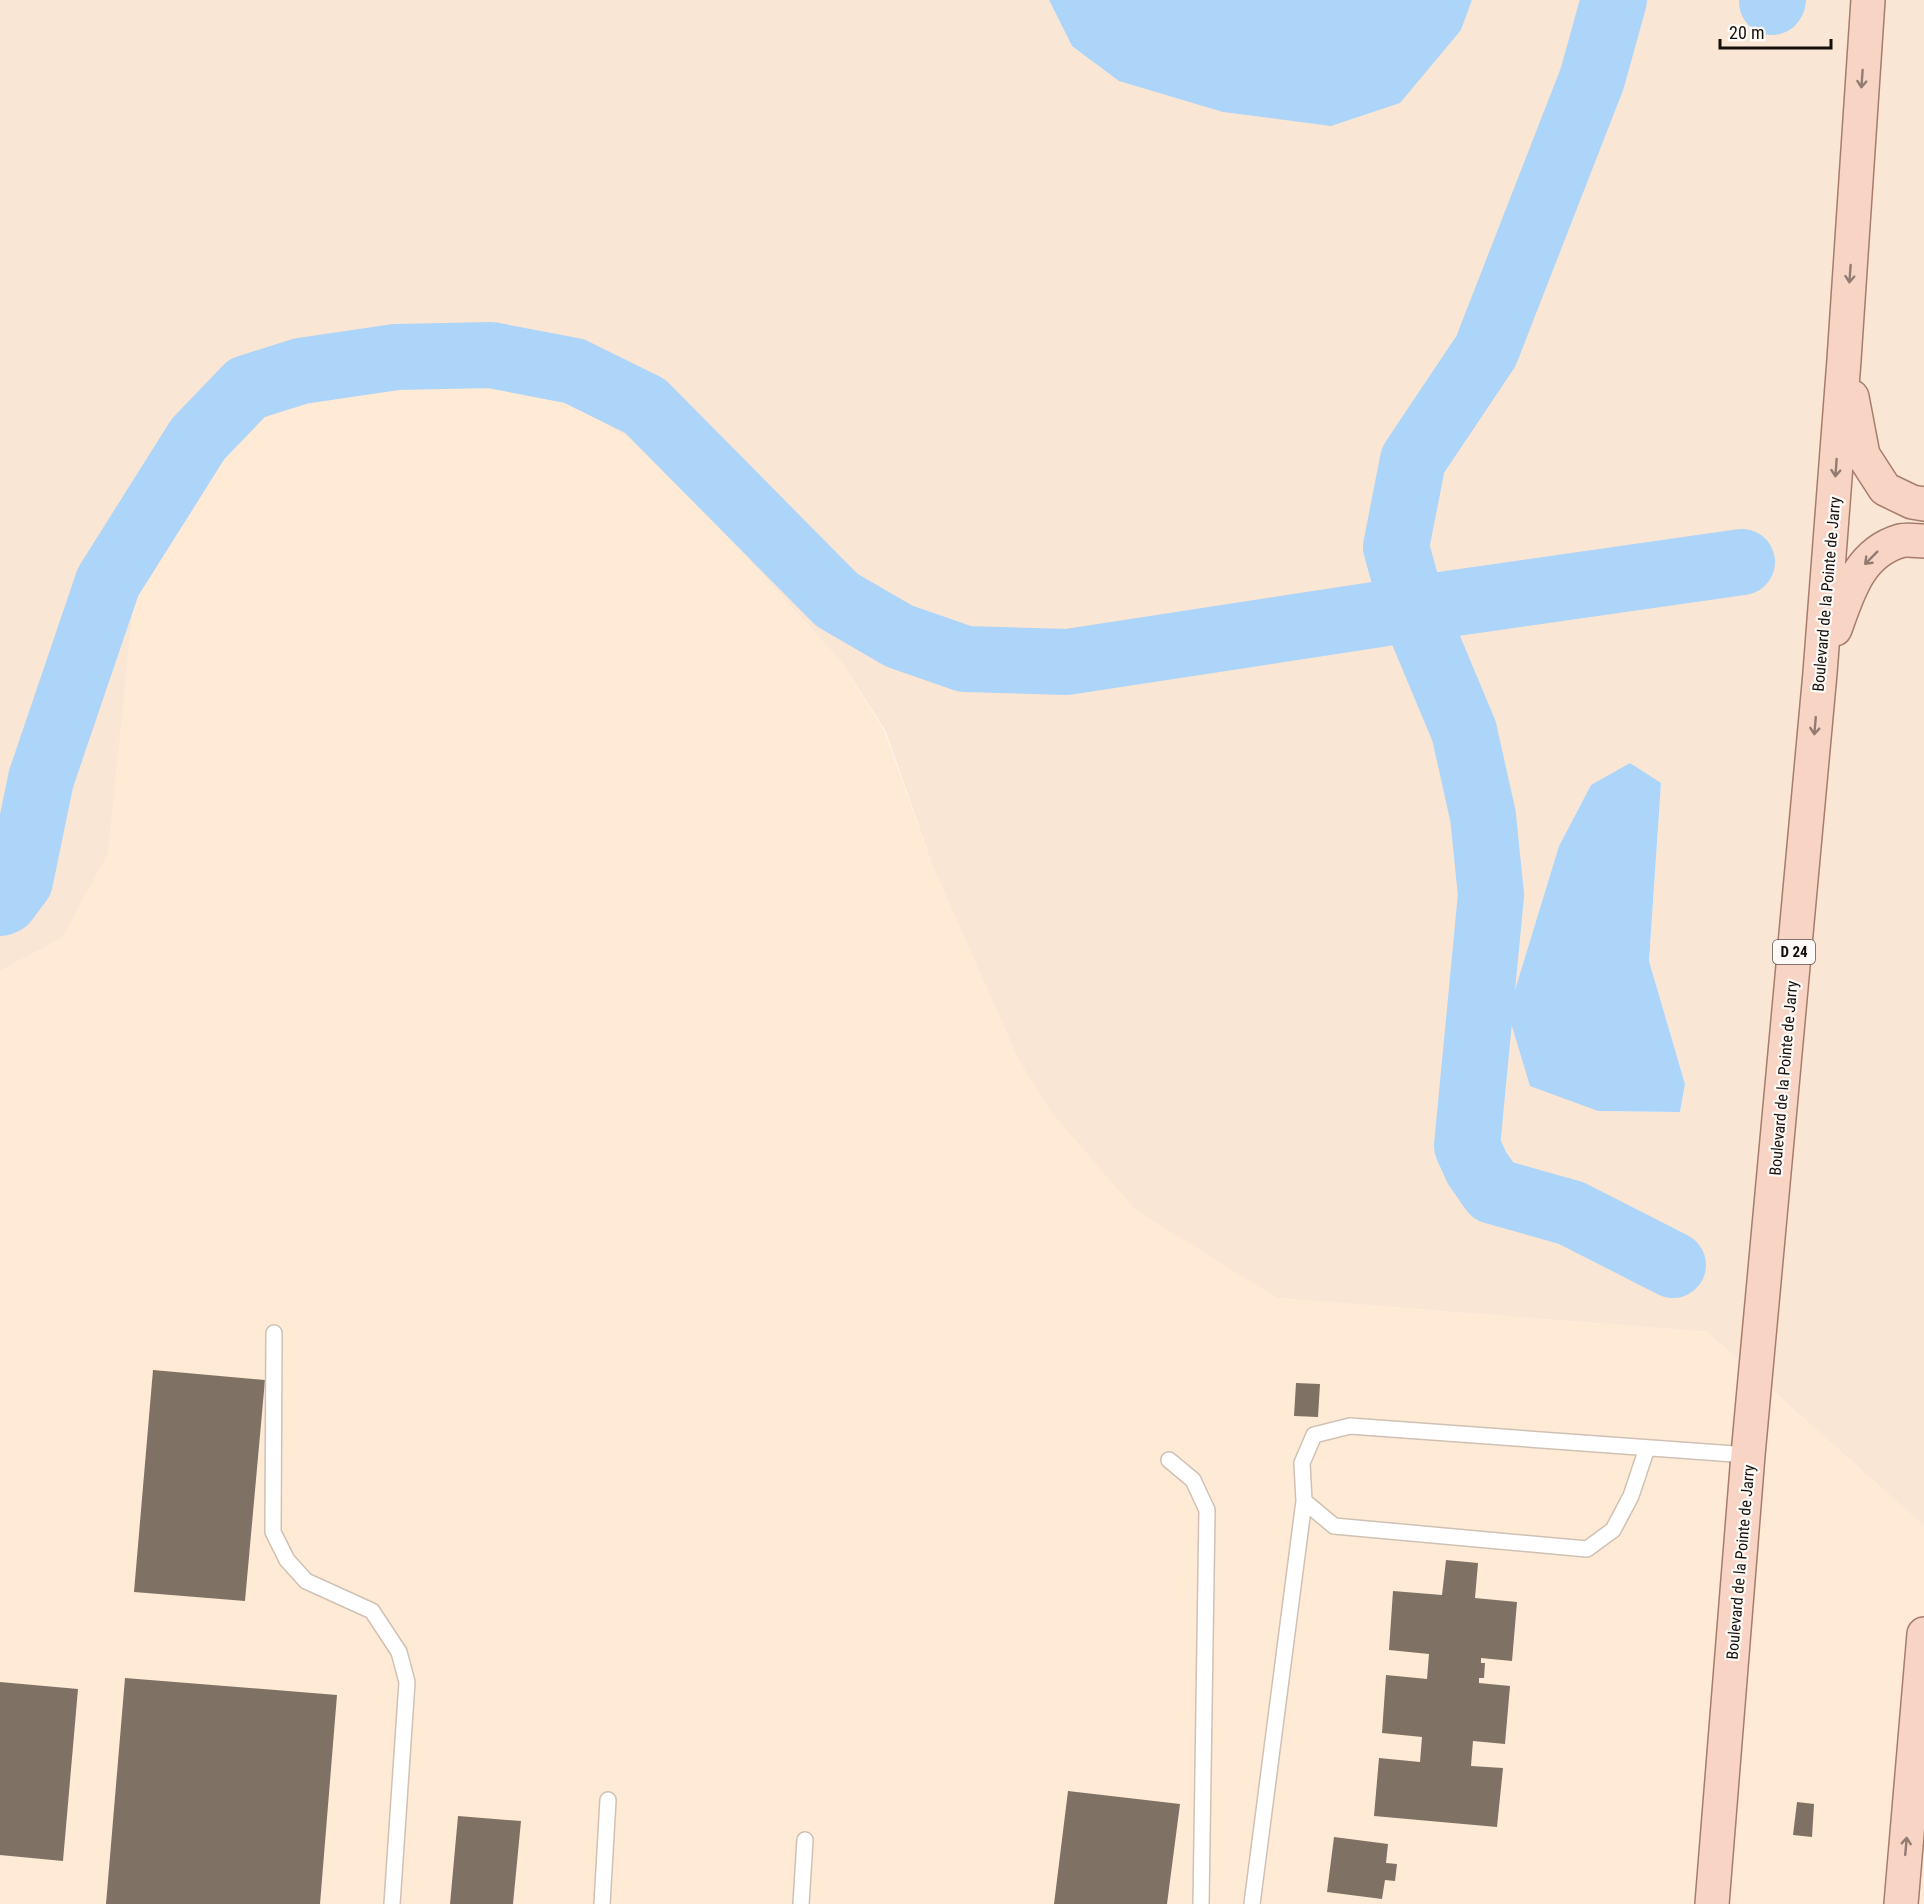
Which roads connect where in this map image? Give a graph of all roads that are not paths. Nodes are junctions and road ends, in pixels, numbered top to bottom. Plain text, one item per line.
1 (1868, 0) edge
2 (1844, 360) junction
3 (1924, 504) edge
4 (1924, 541) edge
5 (1820, 674) junction
6 (274, 1333) dead end
7 (1647, 1448) junction
8 (1748, 1455) junction
9 (1169, 1460) dead end
10 (1304, 1501) junction
11 (1924, 1634) edge
12 (608, 1800) dead end
13 (805, 1840) dead end
14 (392, 1904) edge
15 (602, 1904) edge
16 (801, 1904) edge
17 (1200, 1904) edge
18 (1252, 1904) edge
19 (1712, 1904) edge
20 (1901, 1904) edge

1 -> 2 main road, Boulevard de la Pointe de Jarry / D 24
2 - 3 main road
2 -> 5 main road, Boulevard de la Pointe de Jarry / D 24
4 -> 5 main road
5 -> 8 main road, Boulevard de la Pointe de Jarry / D 24
6 - 14 lane
7 - 8 lane
7 - 10 lane
7 - 10 lane
8 - 19 main road, Boulevard de la Pointe de Jarry / D 24
9 - 17 lane
10 - 18 lane
20 -> 11 main road
12 - 15 lane
13 - 16 lane

